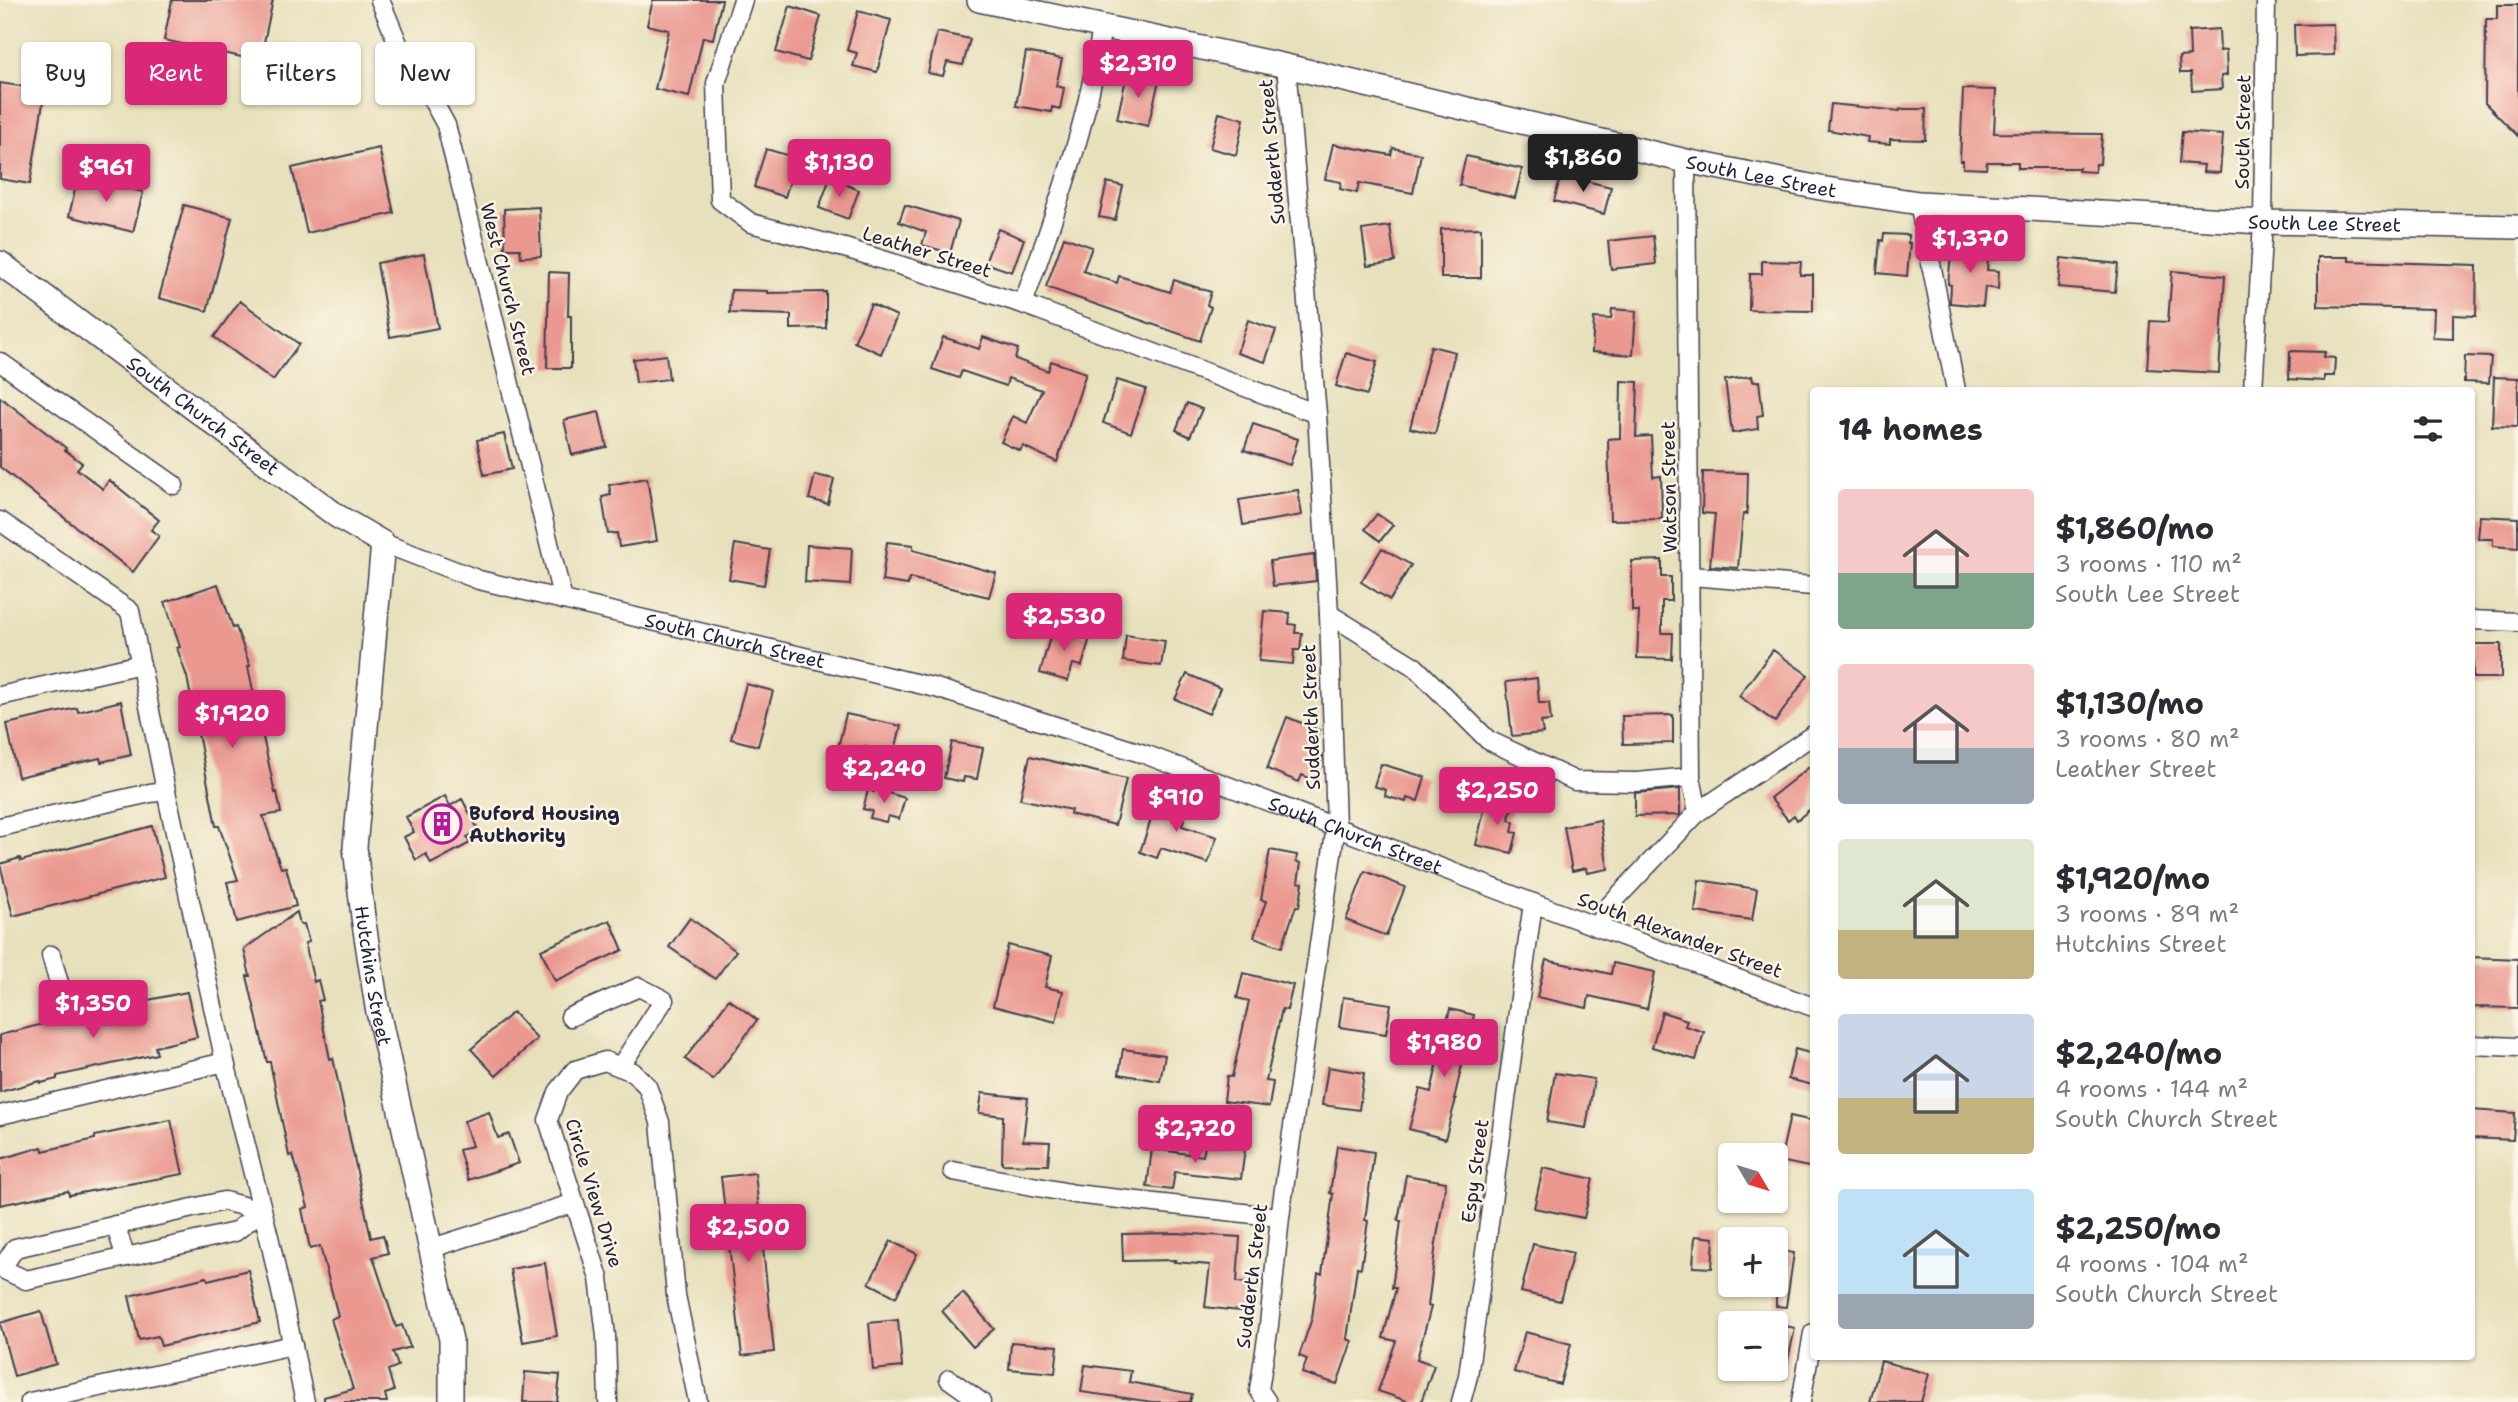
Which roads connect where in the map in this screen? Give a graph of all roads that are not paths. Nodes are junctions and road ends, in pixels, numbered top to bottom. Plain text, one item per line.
1 (380, 0) edge
2 (743, 0) edge
3 (979, 0) edge
4 (2266, 0) edge
5 (1102, 25) junction
6 (1286, 66) junction
7 (1686, 161) junction
8 (1919, 203) junction
9 (2263, 222) junction
10 (2518, 227) edge
11 (0, 263) edge
12 (1023, 304) junction
13 (0, 362) edge
14 (1955, 387) edge
15 (2253, 387) edge
16 (1317, 414) junction
17 (174, 485) dead end
18 (0, 522) edge
19 (383, 543) junction
20 (1691, 576) junction
21 (1810, 586) edge
22 (563, 600) junction
23 (1329, 614) junction
24 (2475, 620) edge
25 (2518, 622) edge
26 (141, 664) junction
27 (0, 696) edge
28 (1810, 737) edge
29 (1691, 777) junction
30 (166, 791) junction
31 (1698, 812) junction
32 (1336, 826) junction
33 (0, 827) edge
34 (1533, 903) junction
35 (1598, 926) junction
36 (51, 955) dead end
37 (59, 983) dead end
38 (1810, 1006) edge
39 (569, 1017) dead end
40 (2475, 1045) edge
41 (2518, 1047) edge
42 (225, 1062) junction
43 (620, 1067) junction
44 (0, 1115) edge
45 (953, 1171) dead end
46 (574, 1203) junction
47 (261, 1211) junction
48 (1280, 1217) junction
49 (116, 1225) junction
50 (432, 1248) junction
51 (127, 1257) junction
52 (1, 1268) edge
53 (293, 1345) junction
54 (1810, 1350) edge
55 (949, 1379) dead end
56 (30, 1402) edge
57 (304, 1402) edge
58 (451, 1402) edge
59 (608, 1402) edge
60 (698, 1402) edge
61 (981, 1402) edge
62 (1267, 1402) edge
63 (1461, 1402) edge
64 (1801, 1402) edge

1 - 22 street, West Church Street
2 - 12 street, Leather Street
3 - 5 street, South Lee Street
4 - 9 street, South Street
5 - 6 street, South Lee Street
5 - 12 street
6 - 7 street, South Lee Street
6 - 16 street, Sudderth Street
7 - 8 street, South Lee Street
7 - 20 street, Watson Street
8 - 9 street, South Lee Street
8 - 14 street
9 - 10 street, South Lee Street
9 - 15 street, South Street
11 - 19 street, South Church Street
12 - 16 street, Leather Street
13 - 17 street
16 - 23 street, Sudderth Street
18 - 26 street
19 - 22 street, South Church Street
19 - 50 street, Hutchins Street
20 - 21 street
20 - 29 street, Watson Street
22 - 32 street, South Church Street
23 - 29 street
23 - 32 street, Sudderth Street
24 - 25 street
26 - 27 street
26 - 30 street
28 - 31 street
29 - 31 street, Watson Street
30 - 33 street
30 - 42 street
31 - 35 street
32 - 34 street, South Church Street
32 - 48 street, Sudderth Street
34 - 35 street, South Alexander Street
34 - 63 street, Espy Street
35 - 38 street, South Alexander Street
36 - 37 street
39 - 43 street
40 - 41 street
42 - 44 street
42 - 47 street
43 - 46 street, Circle View Drive
43 - 60 street
45 - 48 street
46 - 50 street
46 - 59 street, Circle View Drive
47 - 49 street
47 - 51 street
47 - 53 street
48 - 62 street, Sudderth Street
49 - 51 street
49 - 52 street
50 - 58 street, Hutchins Street
51 - 52 street
53 - 56 street
53 - 57 street
54 - 64 street
55 - 61 street

